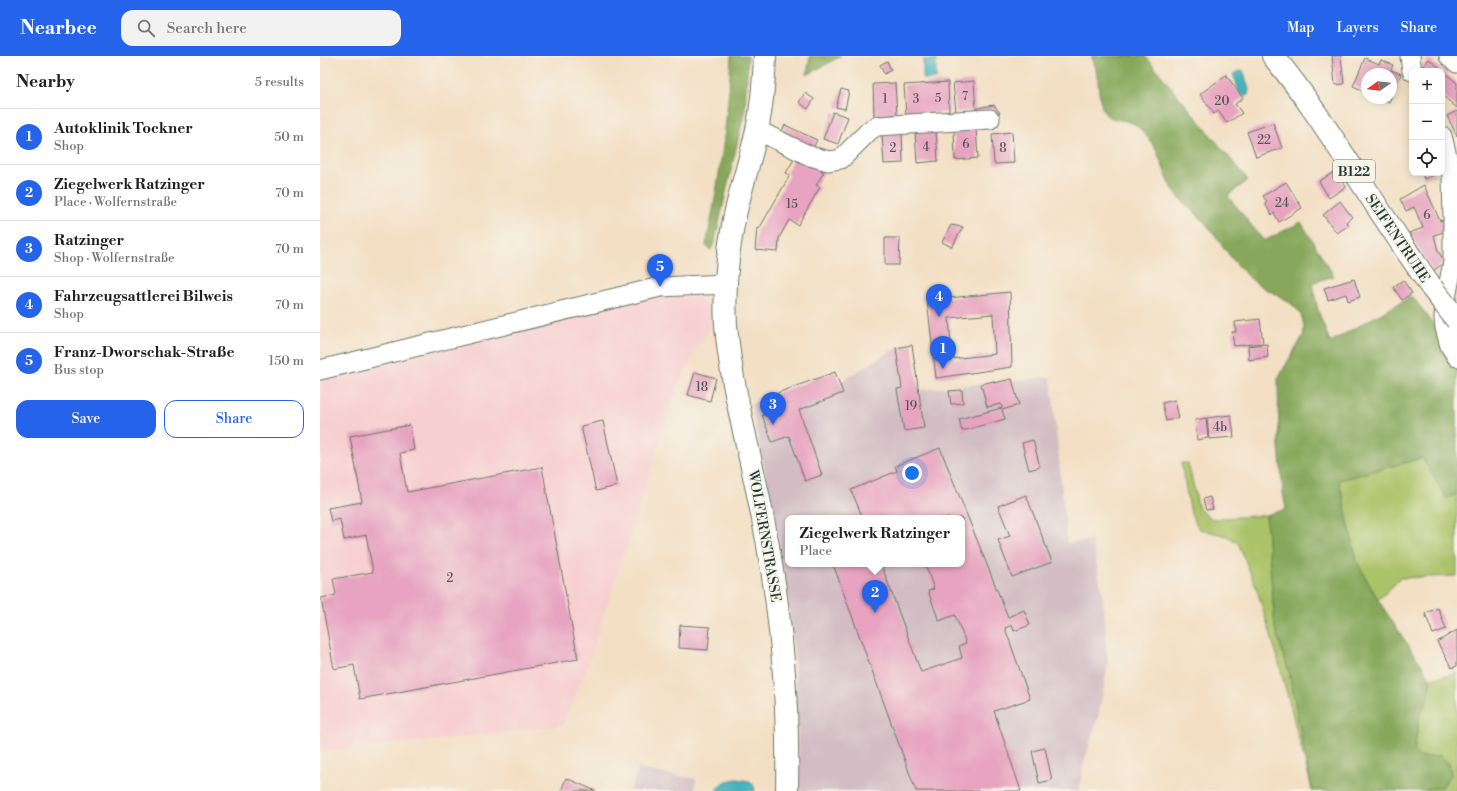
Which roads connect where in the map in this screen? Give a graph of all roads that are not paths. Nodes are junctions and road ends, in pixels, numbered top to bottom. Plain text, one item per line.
1 (764, 56) edge
2 (1273, 56) edge
3 (1410, 56) edge
4 (1449, 56) edge
5 (1457, 63) edge
6 (1412, 68) edge
7 (990, 119) dead end
8 (757, 130) junction
9 (1443, 140) edge
10 (726, 284) junction
11 (1439, 289) junction
12 (1457, 320) edge
13 (1457, 357) edge
14 (320, 370) edge
15 (787, 791) edge

1 - 8 main road, WOLFERNSTRASSE
2 - 11 main road, SEIFENTRUHE / B122
3 - 6 street
4 - 5 street
7 - 8 street
8 - 10 main road, WOLFERNSTRASSE
9 - 11 street
10 - 14 street
10 - 15 main road, WOLFERNSTRASSE
11 - 12 main road, SEIFENTRUHE / B122, bridge
11 - 13 street

